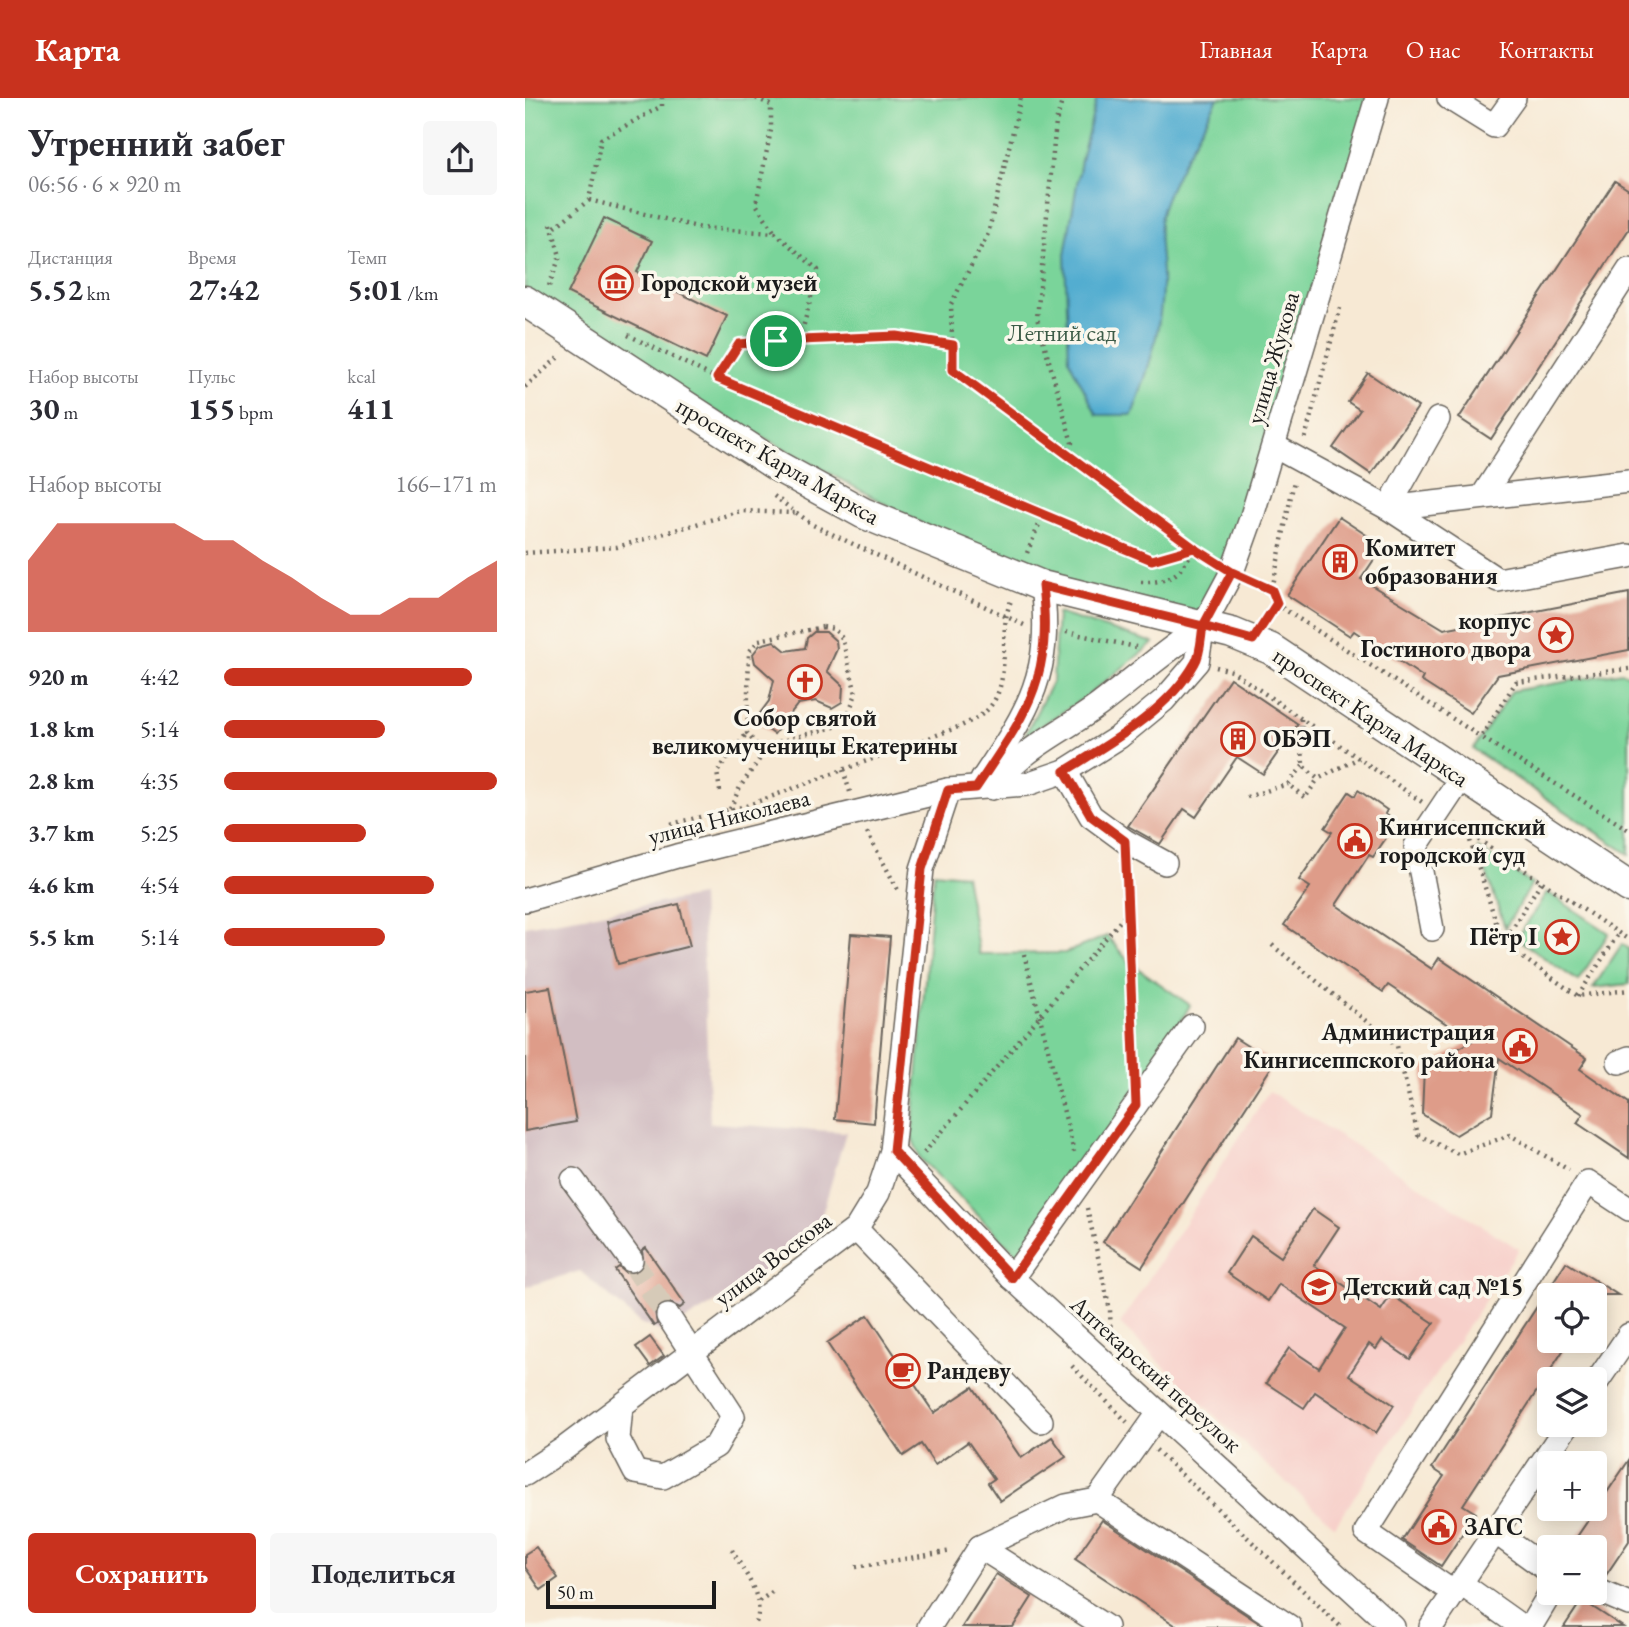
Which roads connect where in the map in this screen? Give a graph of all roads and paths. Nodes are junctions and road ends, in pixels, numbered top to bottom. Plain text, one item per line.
1 (662, 98) edge
2 (756, 98) edge
3 (1021, 98) edge
4 (1063, 98) edge
5 (1377, 98) edge
6 (1449, 98) edge
7 (1514, 98) edge
8 (589, 200) junction
9 (550, 221) dead end
10 (555, 226) dead end
11 (775, 233) junction
12 (1629, 270) edge
13 (536, 297) edge
14 (625, 333) dead end
15 (624, 340) dead end
16 (776, 341) junction
17 (567, 342) junction
18 (953, 345) junction
19 (635, 348) dead end
20 (717, 378) junction
21 (525, 387) edge
22 (1438, 419) dead end
23 (1274, 446) junction
24 (1065, 454) junction
25 (1299, 460) junction
26 (1629, 481) edge
27 (1482, 497) junction
28 (1388, 508) junction
29 (795, 513) dead end
30 (1015, 546) dead end
31 (1194, 548) junction
32 (525, 553) edge
33 (1039, 556) dead end
34 (1629, 556) edge
35 (1232, 572) junction
36 (1136, 582) dead end
37 (1042, 586) junction
38 (1272, 590) junction
39 (1276, 604) junction
40 (1004, 617) dead end
41 (1203, 626) junction
42 (1253, 640) junction
43 (1629, 669) edge
44 (1301, 719) dead end
45 (747, 733) junction
46 (1481, 737) junction
47 (766, 750) junction
48 (1303, 766) junction
49 (1065, 771) junction
50 (1462, 777) junction
51 (1318, 779) junction
52 (1288, 784) junction
53 (984, 788) junction
54 (948, 790) junction
55 (720, 791) dead end
56 (1247, 797) dead end
57 (729, 810) junction
58 (1438, 813) junction
59 (671, 824) dead end
60 (1629, 830) edge
61 (1468, 833) junction
62 (1125, 841) junction
63 (1165, 863) dead end
64 (1629, 873) edge
65 (1541, 882) junction
66 (1629, 887) edge
67 (525, 900) edge
68 (1127, 913) junction
69 (1432, 929) dead end
70 (1619, 933) junction
71 (1629, 940) edge
72 (1503, 944) junction
73 (1272, 945) dead end
74 (1629, 990) edge
75 (1578, 996) junction
76 (1192, 1026) dead end
77 (1136, 1105) junction
78 (893, 1151) junction
79 (910, 1170) junction
80 (573, 1180) dead end
81 (1588, 1182) junction
82 (1629, 1209) edge
83 (856, 1229) junction
84 (631, 1260) tunnel mouth
85 (1012, 1278) junction
86 (668, 1316) tunnel mouth
87 (1629, 1335) edge
88 (693, 1352) junction
89 (1607, 1367) edge
90 (621, 1406) junction
91 (1159, 1413) junction
92 (1041, 1421) dead end
93 (1559, 1437) edge
94 (525, 1474) edge
95 (1097, 1500) junction
96 (1495, 1532) junction
97 (980, 1547) junction
98 (732, 1550) dead end
99 (1537, 1563) edge
100 (856, 1567) dead end
101 (1457, 1588) junction
102 (775, 1590) dead end
103 (1607, 1595) edge
104 (759, 1601) junction
105 (1629, 1604) edge
106 (1543, 1605) edge
107 (754, 1627) edge
108 (929, 1627) edge
109 (1106, 1627) edge
110 (1290, 1627) edge
111 (1393, 1627) edge
112 (1431, 1627) edge
113 (1522, 1627) edge
114 (1530, 1627) edge

1 - 8 path
2 - 11 path
3 - 18 path
4 - 24 path
5 - 23 street, улица Жукова
6 - 7 street
8 - 10 path
8 - 11 path
9 - 13 path
11 - 16 path
12 - 27 street
13 - 17 main road, проспект Карла Маркса
14 - 20 path
15 - 19 path
16 - 18 path
16 - 20 path
17 - 21 path
17 - 37 main road, проспект Карла Маркса
18 - 24 path
20 - 31 path
22 - 28 street
23 - 25 street
23 - 35 street, улица Жукова
24 - 31 path
25 - 28 street
25 - 38 path
26 - 27 street
27 - 28 street
28 - 34 street
29 - 32 path
30 - 33 path
31 - 35 path
31 - 36 path
35 - 38 path
35 - 41 street, улица Жукова
37 - 41 main road, проспект Карла Маркса
37 - 53 street
38 - 39 path
39 - 42 path
39 - 46 path
40 - 57 path
41 - 42 main road, проспект Карла Маркса
41 - 49 street, улица Николаева
41 - 53 street
42 - 50 main road, проспект Карла Маркса
42 - 64 main road
43 - 46 path
44 - 48 path
45 - 47 path
45 - 47 path
45 - 55 path
46 - 60 path
47 - 57 path
48 - 51 path
48 - 52 path
49 - 53 street, улица Николаева
49 - 62 street
50 - 58 street
50 - 66 main road, проспект Карла Маркса
51 - 52 path
51 - 58 path
52 - 56 path
53 - 54 street, улица Николаева
54 - 67 street, улица Николаева
54 - 78 street, улица Воскова
57 - 59 path
58 - 61 path
58 - 69 street
61 - 65 path
61 - 72 path
62 - 63 street
62 - 68 path
65 - 70 path
65 - 72 path
68 - 77 path
68 - 79 path
70 - 71 path
70 - 75 path
72 - 75 path
73 - 81 path
74 - 75 path
76 - 77 street
77 - 85 street
78 - 79 street, Аптекарский переулок
78 - 83 street, улица Воскова
79 - 85 street, Аптекарский переулок
80 - 84 street
81 - 82 street
81 - 101 street
83 - 88 street, улица Воскова
83 - 92 street
85 - 91 street, Аптекарский переулок
86 - 88 street
87 - 89 street
88 - 90 street, улица Воскова
88 - 90 street
90 - 94 street, улица Воскова
91 - 95 street
91 - 111 street, Аптекарский переулок
93 - 96 street
95 - 97 street
95 - 110 street
96 - 99 street
96 - 101 street
97 - 100 path
97 - 108 street
97 - 109 street
98 - 104 path
101 - 112 street
101 - 113 street
102 - 104 path
103 - 105 street
104 - 107 path
106 - 114 street

